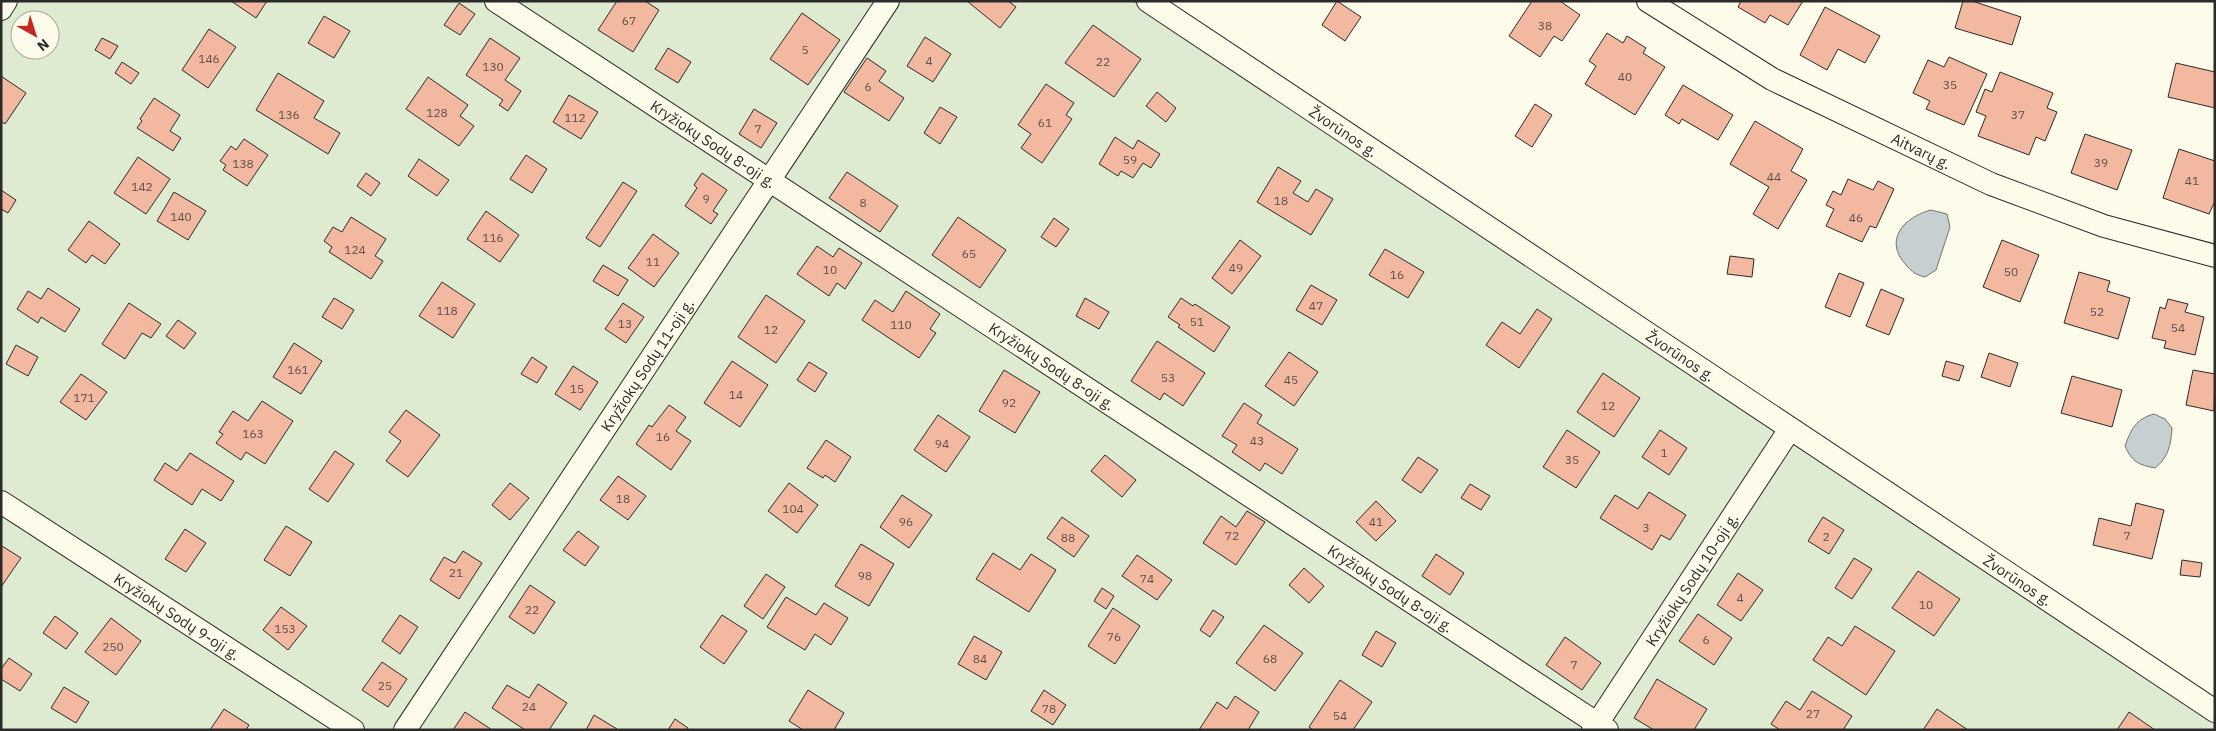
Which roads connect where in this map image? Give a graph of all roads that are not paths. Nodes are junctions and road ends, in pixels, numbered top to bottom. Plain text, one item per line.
1 (6, 1) edge
2 (496, 1) edge
3 (888, 1) edge
4 (1148, 1) edge
5 (1648, 1) edge
6 (1, 9) edge
7 (768, 180) junction
8 (2215, 256) edge
9 (1790, 429) junction
10 (1, 502) edge
11 (2215, 711) edge
12 (1599, 728) edge
13 (353, 730) edge
14 (405, 730) edge

1 - 6 street
2 - 7 street, Kryžiokų Sodų 8-oji g.
3 - 7 street, Kryžiokų Sodų 11-oji g.
4 - 9 street, Žvorūnos g.
5 - 8 street, Aitvarų g.
7 - 12 street, Kryžiokų Sodų 8-oji g.
7 - 14 street, Kryžiokų Sodų 11-oji g.
9 - 11 street, Žvorūnos g.
9 - 12 street, Kryžiokų Sodų 10-oji g.
10 - 13 street, Kryžiokų Sodų 9-oji g.

